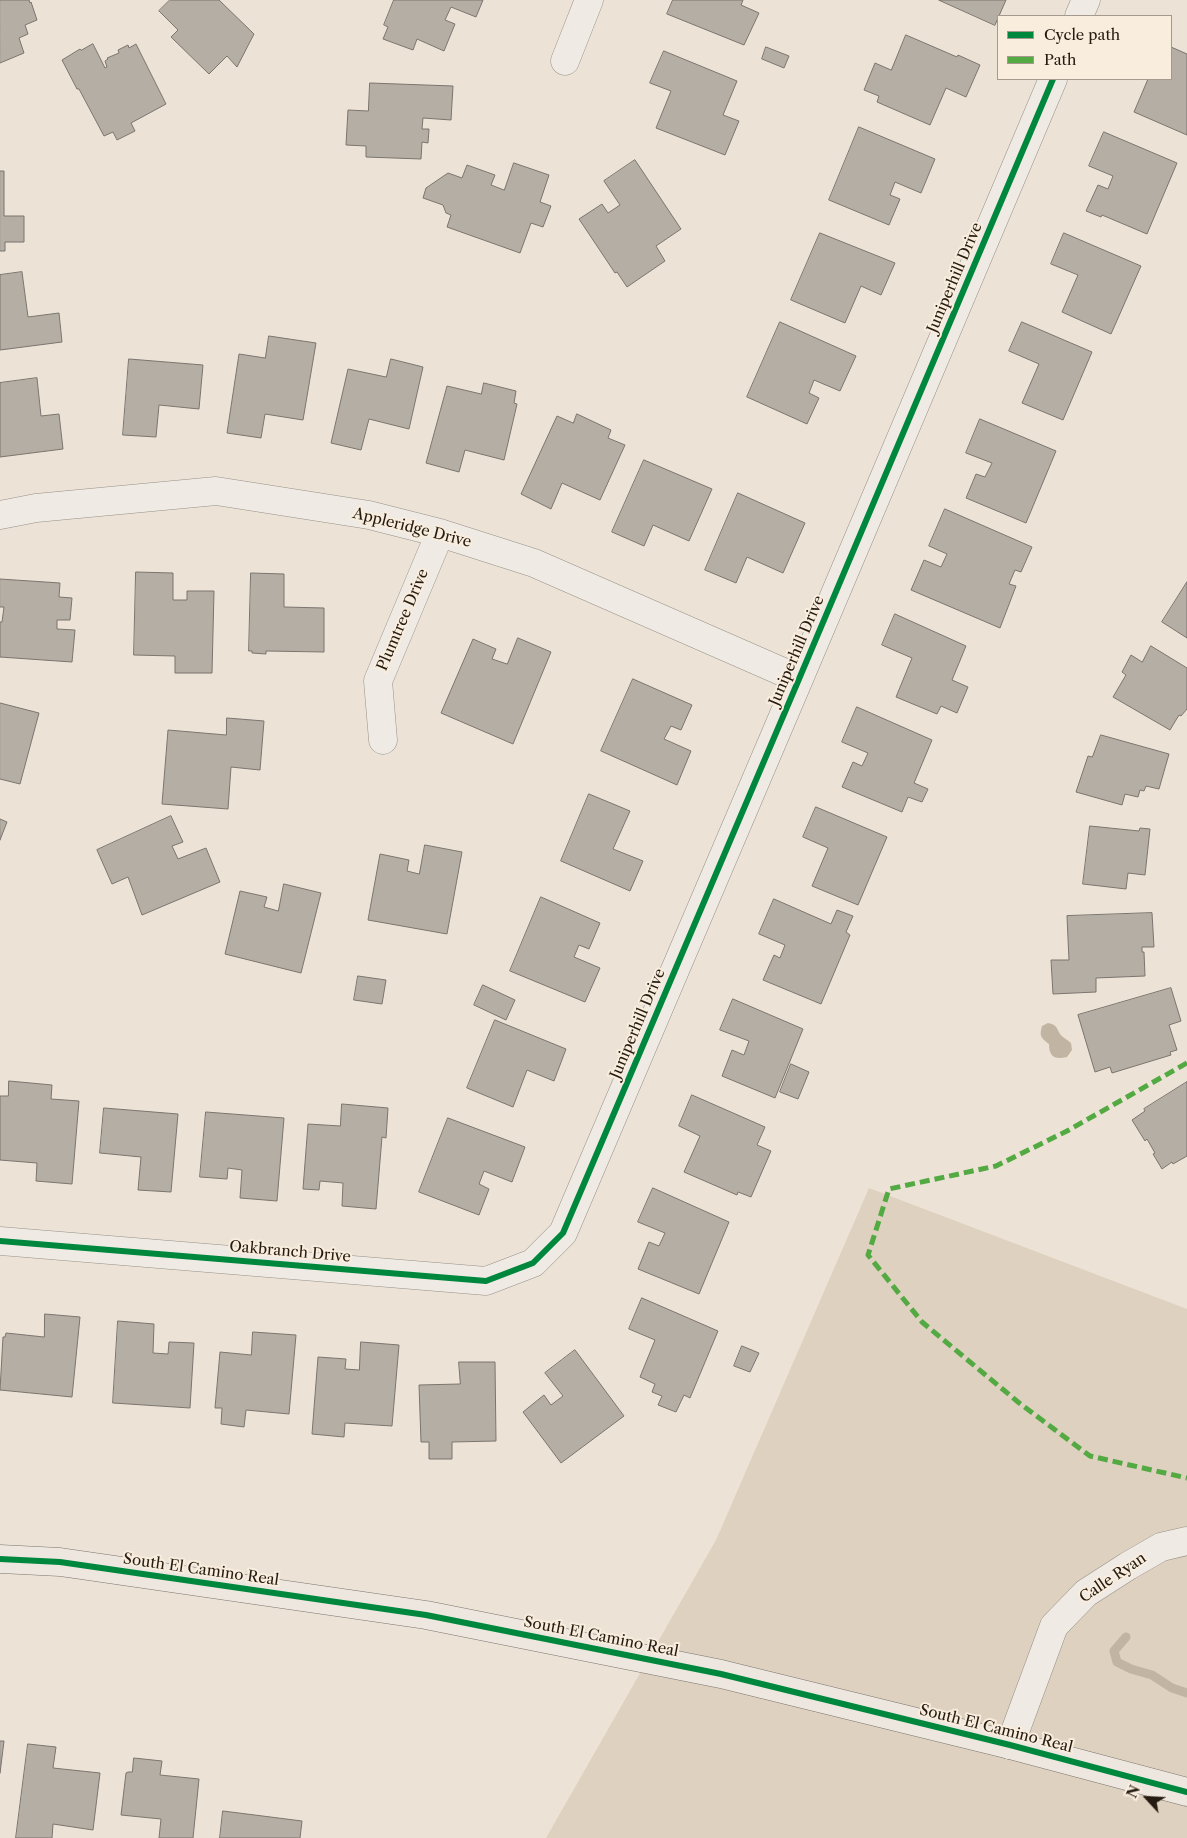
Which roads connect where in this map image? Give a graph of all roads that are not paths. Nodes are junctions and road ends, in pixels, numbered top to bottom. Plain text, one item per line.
1 (590, 0) edge
2 (1086, 0) edge
3 (1079, 15) edge
4 (565, 61) dead end
5 (1053, 80) edge
6 (0, 515) edge
7 (440, 533) junction
8 (800, 679) junction
9 (382, 740) dead end
10 (562, 1233) joint
11 (0, 1241) edge
12 (1187, 1541) edge
13 (0, 1559) edge
14 (1010, 1745) junction
15 (1187, 1792) edge

1 - 4 street
2 - 3 street
5 - 8 street, Juniperhill Drive
6 - 7 street, Appleridge Drive
7 - 8 street, Appleridge Drive
7 - 9 street, Plumtree Drive
8 - 10 street, Juniperhill Drive
10 - 11 street, Oakbranch Drive
12 - 14 street, Calle Ryan
13 - 14 main road, South El Camino Real
14 - 15 main road, South El Camino Real

